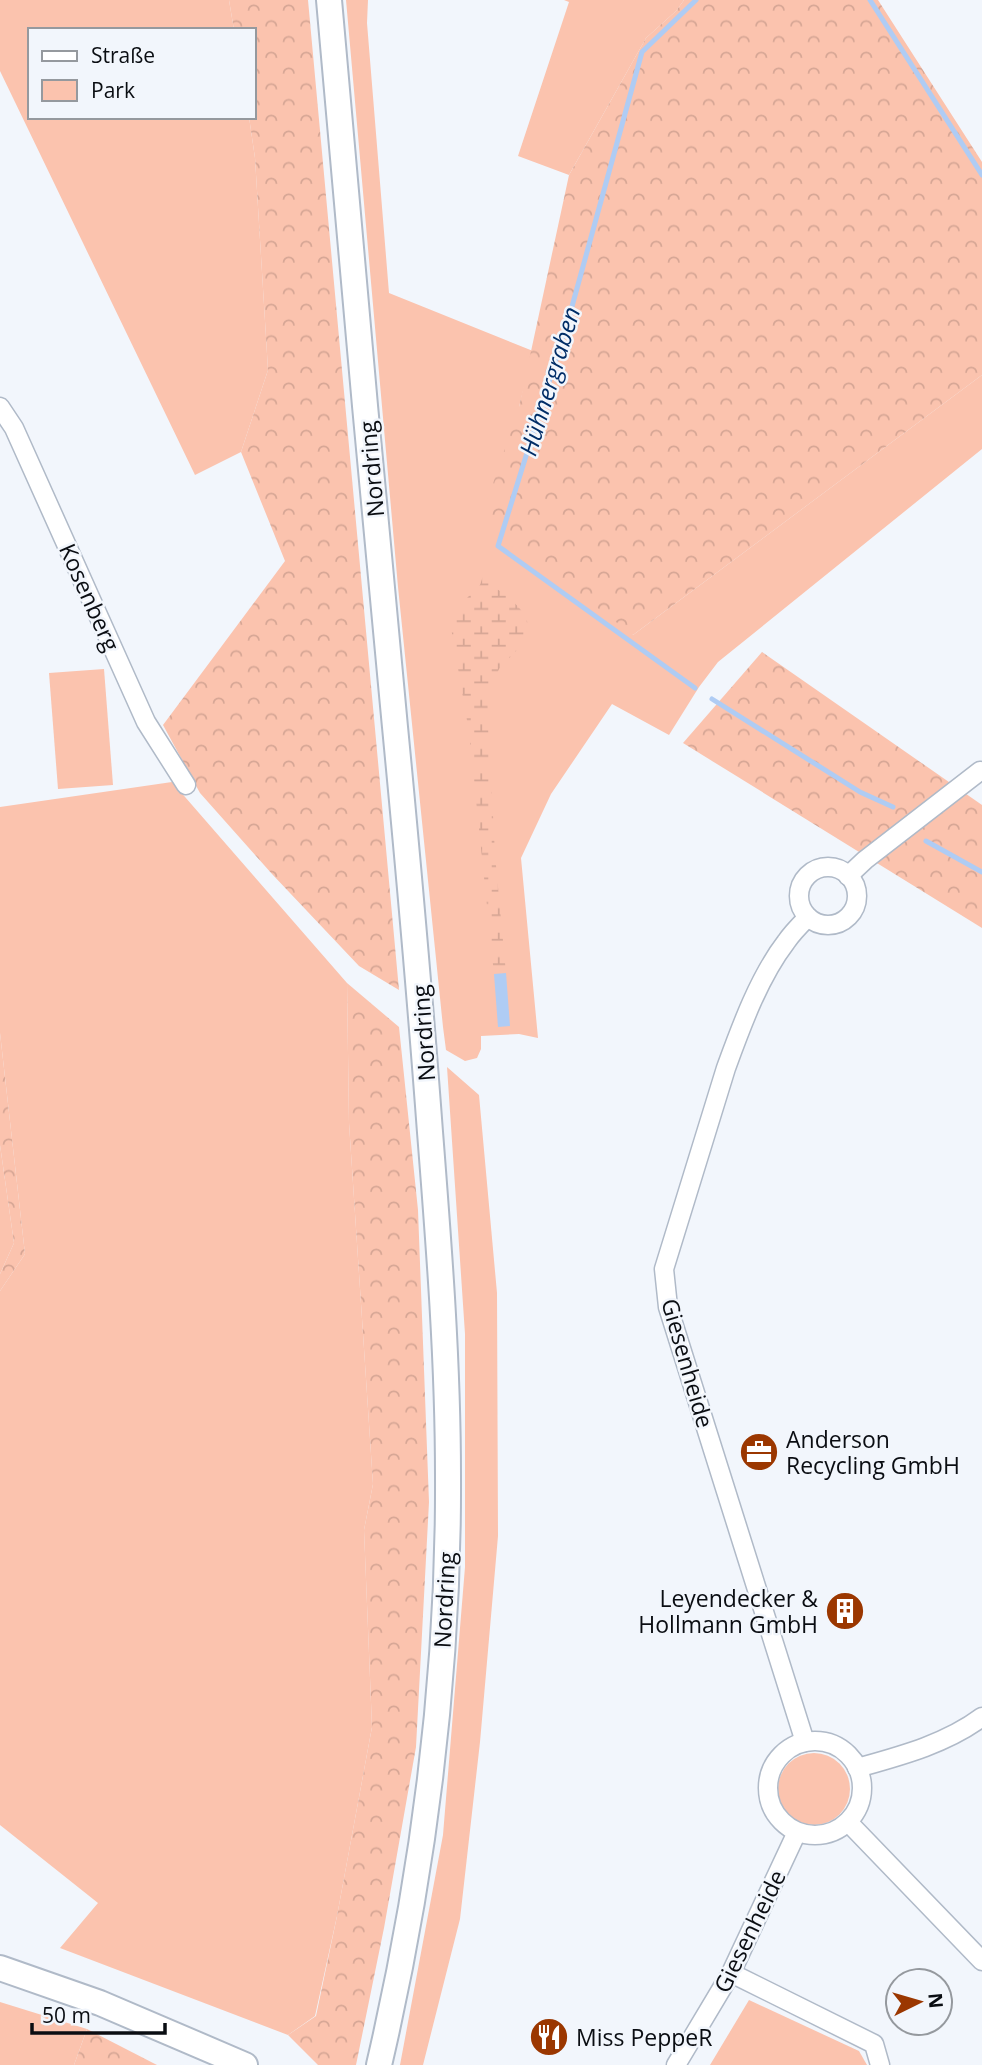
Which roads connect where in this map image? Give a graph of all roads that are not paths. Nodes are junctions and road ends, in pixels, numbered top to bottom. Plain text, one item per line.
1 (329, 0) edge
2 (0, 407) edge
3 (980, 771) dead end
4 (186, 785) dead end
5 (848, 876) junction
6 (808, 917) junction
7 (982, 1717) edge
8 (805, 1742) junction
9 (857, 1768) junction
10 (848, 1822) junction
11 (797, 1832) junction
12 (982, 1961) edge
13 (0, 1968) edge
14 (731, 1973) junction
15 (245, 2065) edge
16 (379, 2065) edge
17 (676, 2065) edge
18 (880, 2065) edge

1 - 16 main road, Nordring
2 - 4 street, Kosenberg
3 - 5 street
5 - 6 street
5 - 6 street
6 - 8 street, Giesenheide
7 - 9 street
8 - 9 street
8 - 11 street
9 - 10 street
10 - 11 street
10 - 12 street
11 - 14 street, Giesenheide
13 - 15 main road
14 - 17 street, Giesenheide
14 - 18 street

